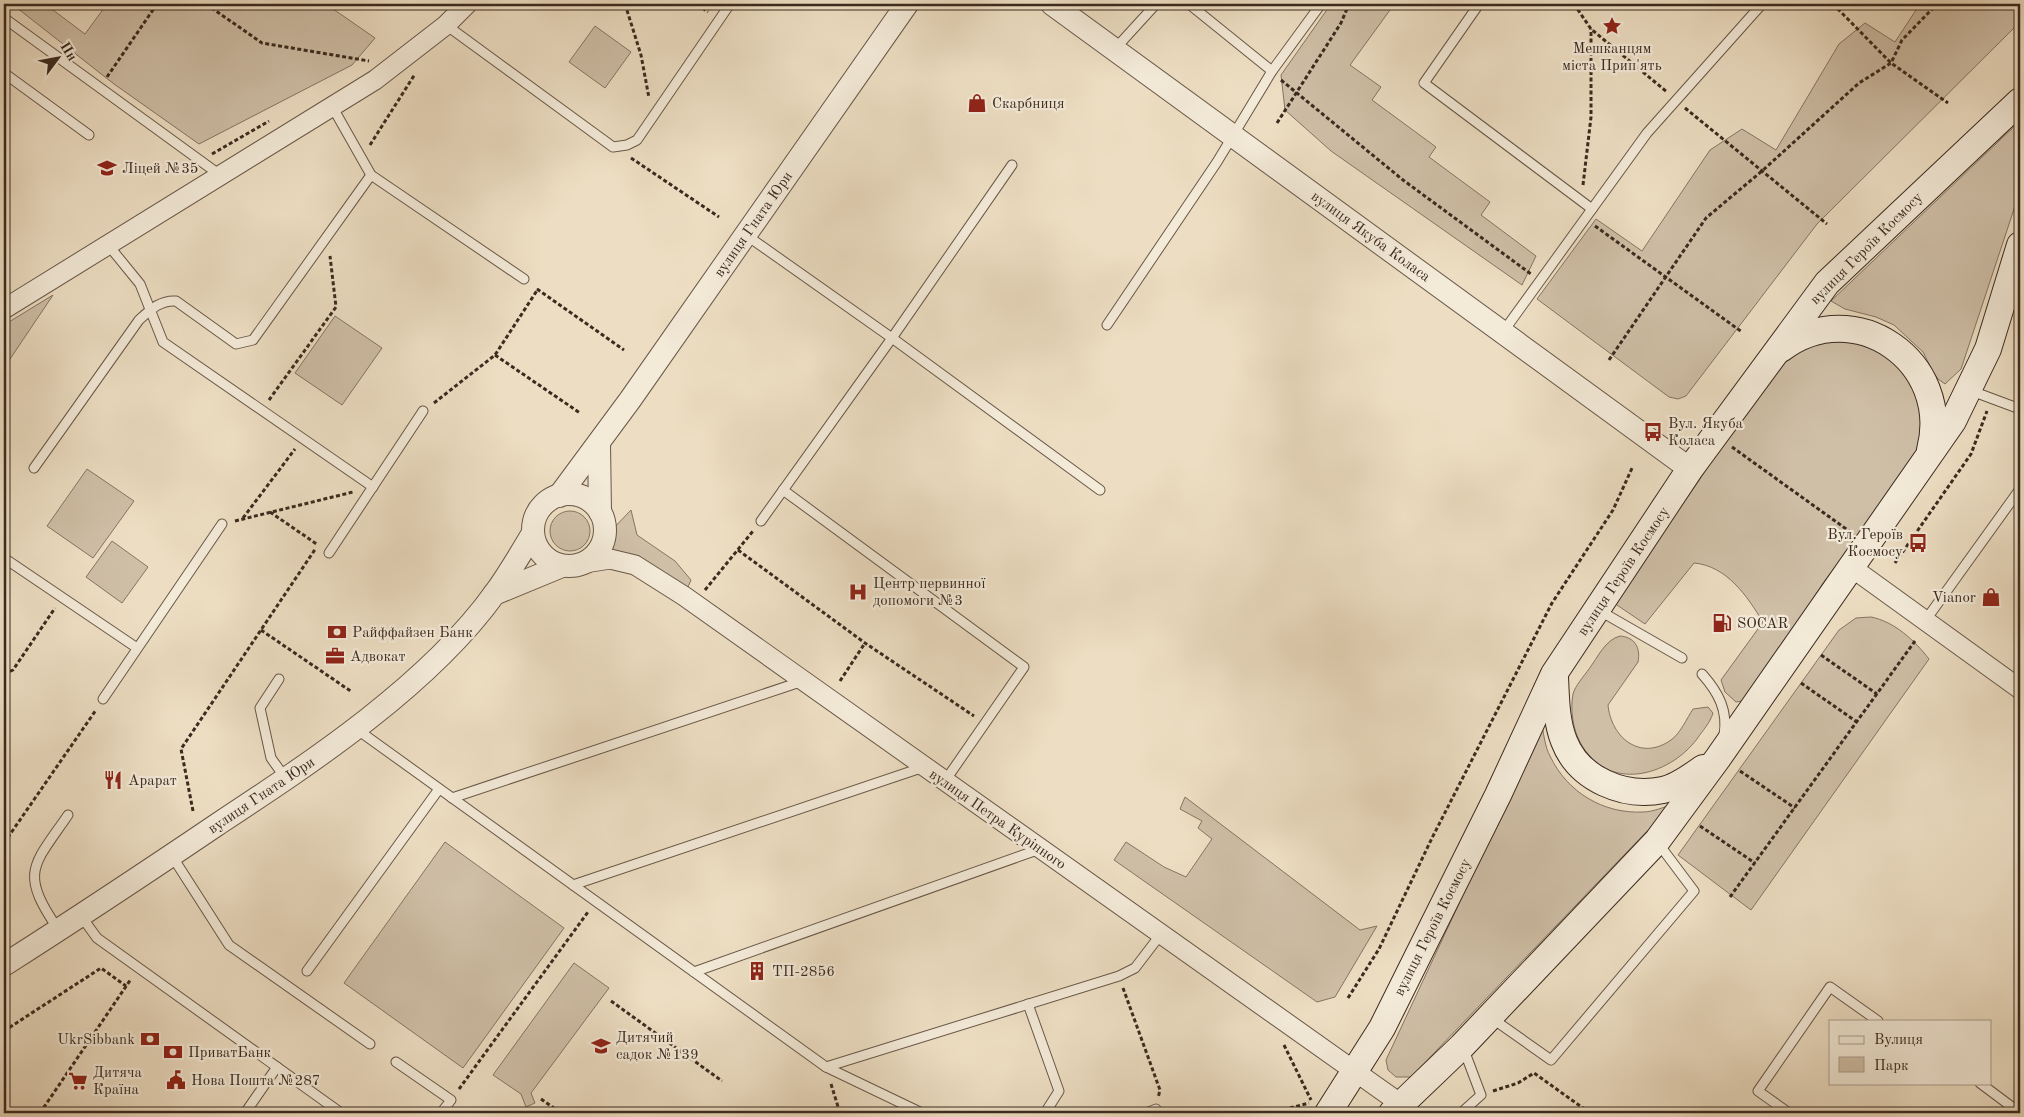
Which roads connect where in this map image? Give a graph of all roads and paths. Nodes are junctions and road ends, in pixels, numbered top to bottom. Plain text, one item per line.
1 (157, 4) edge
2 (206, 4) edge
3 (625, 4) edge
4 (730, 4) edge
5 (907, 4) edge
6 (1052, 4) edge
7 (1156, 4) edge
8 (1189, 4) edge
9 (1321, 4) edge
10 (1349, 4) edge
11 (1479, 4) edge
12 (1574, 4) edge
13 (1612, 4) edge
14 (1651, 4) edge
15 (1762, 4) edge
16 (1833, 4) edge
17 (1936, 4) edge
18 (463, 5) edge
19 (4, 18) edge
20 (446, 25) junction
21 (1591, 28) junction
22 (1114, 50) junction
23 (1891, 62) junction
24 (394, 65) junction
25 (420, 66) dead end
26 (1272, 71) junction
27 (4, 73) edge
28 (99, 88) junction
29 (1296, 93) junction
30 (1675, 99) junction
31 (2020, 100) edge
32 (1948, 104) dead end
33 (332, 108) junction
34 (653, 117) junction
35 (1277, 123) dead end
36 (89, 136) dead end
37 (1234, 136) junction
38 (614, 146) junction
39 (362, 158) junction
40 (1012, 165) dead end
41 (1762, 171) junction
42 (220, 175) junction
43 (371, 175) junction
44 (1581, 200) junction
45 (1592, 209) junction
46 (719, 217) dead end
47 (1585, 219) junction
48 (1827, 224) dead end
49 (746, 234) junction
50 (328, 235) junction
51 (2020, 245) edge
52 (109, 246) junction
53 (1667, 278) junction
54 (524, 280) joint
55 (1541, 281) junction
56 (538, 289) junction
57 (4, 309) edge
58 (151, 309) junction
59 (1107, 325) dead end
60 (1503, 332) junction
61 (1742, 332) dead end
62 (892, 338) junction
63 (624, 350) dead end
64 (495, 354) junction
65 (1774, 354) junction
66 (1609, 360) dead end
67 (1969, 390) junction
68 (2020, 409) edge
69 (262, 410) junction
70 (424, 411) joint
71 (580, 413) dead end
72 (303, 438) junction
73 (599, 443) junction
74 (1731, 447) dead end
75 (1928, 458) junction
76 (1633, 466) dead end
77 (34, 468) dead end
78 (1690, 469) junction
79 (373, 487) junction
80 (2020, 489) edge
81 (783, 490) junction
82 (1100, 490) dead end
83 (558, 496) junction
84 (270, 512) junction
85 (600, 512) junction
86 (243, 518) junction
87 (761, 521) joint
88 (222, 524) joint
89 (1850, 531) dead end
90 (533, 533) junction
91 (318, 545) junction
92 (738, 550) junction
93 (329, 553) joint
94 (4, 558) edge
95 (585, 563) junction
96 (562, 566) junction
97 (1851, 568) junction
98 (705, 590) dead end
99 (494, 594) junction
100 (62, 598) junction
101 (1597, 609) junction
102 (1925, 622) junction
103 (261, 630) junction
104 (1915, 641) dead end
105 (865, 643) junction
106 (138, 648) junction
107 (1821, 655) dead end
108 (1682, 658) dead end
109 (4, 674) edge
110 (1554, 674) junction
111 (1702, 674) dead end
112 (279, 679) dead end
113 (803, 681) junction
114 (840, 681) dead end
115 (1801, 683) dead end
116 (2020, 689) edge
117 (352, 692) dead end
118 (1877, 694) junction
119 (103, 699) joint
120 (1857, 722) junction
121 (985, 723) junction
122 (355, 728) junction
123 (1719, 755) junction
124 (924, 766) junction
125 (1740, 771) dead end
126 (286, 779) junction
127 (945, 781) junction
128 (440, 789) junction
129 (452, 798) junction
130 (1795, 808) junction
131 (193, 811) dead end
132 (68, 816) dead end
133 (1700, 826) dead end
134 (1657, 841) junction
135 (4, 844) edge
136 (1041, 849) junction
137 (172, 855) junction
138 (1755, 863) junction
139 (573, 885) junction
140 (1730, 897) dead end
141 (596, 902) junction
142 (80, 916) junction
143 (59, 930) junction
144 (1161, 934) junction
145 (4, 965) edge
146 (138, 968) junction
147 (307, 971) dead end
148 (694, 972) junction
149 (1119, 976) junction
150 (126, 986) junction
151 (1348, 998) dead end
152 (610, 1001) dead end
153 (1028, 1004) junction
154 (1490, 1017) junction
155 (1877, 1020) edge
156 (4, 1032) edge
157 (1280, 1037) dead end
158 (370, 1044) dead end
159 (1462, 1046) junction
160 (396, 1062) dead end
161 (826, 1067) junction
162 (277, 1068) junction
163 (1355, 1072) junction
164 (722, 1081) dead end
165 (1981, 1084) edge
166 (1481, 1095) junction
167 (541, 1099) dead end
168 (451, 1100) junction
169 (4, 1106) edge
170 (1156, 1109) joint
171 (1400, 1109) edge
172 (14, 1113) edge
173 (40, 1113) edge
174 (244, 1113) edge
175 (341, 1113) edge
176 (441, 1113) edge
177 (561, 1113) edge
178 (840, 1113) edge
179 (922, 1113) edge
180 (1045, 1113) edge
181 (1146, 1113) edge
182 (1271, 1113) edge
183 (1328, 1113) edge
184 (1461, 1113) edge
185 (1590, 1113) edge
186 (1789, 1113) edge
187 (2020, 1113) edge

1 - 28 path
2 - 24 path
3 - 34 path
4 - 34 lane
5 - 49 street, вулиця Гната Юри
6 - 22 street, вулиця Якуба Коласа
7 - 22 lane
8 - 26 lane
9 - 26 lane
10 - 29 path
11 - 44 lane
12 - 21 path
13 - 14 path
15 - 30 lane
16 - 23 path
17 - 23 path
18 - 20 street
19 - 28 lane
20 - 24 street
20 - 38 lane
21 - 30 path
21 - 44 path
22 - 37 street, вулиця Якуба Коласа
23 - 32 path
23 - 41 path
24 - 33 street
25 - 39 path
26 - 29 path
26 - 37 lane
27 - 36 lane
28 - 42 lane
29 - 35 path
29 - 55 path
30 - 41 path
30 - 45 lane
31 - 65 main road, вулиця Героїв Космосу
33 - 39 lane
33 - 42 street
34 - 38 lane
37 - 59 lane
37 - 60 street, вулиця Якуба Коласа
38 - 46 path
39 - 43 lane
40 - 62 lane
41 - 48 path
41 - 53 path
42 - 52 street
43 - 50 lane
43 - 54 lane
44 - 45 lane
45 - 47 lane
47 - 53 path
47 - 55 lane
49 - 62 lane
49 - 73 street, вулиця Гната Юри
50 - 58 lane
50 - 69 path
51 - 67 main road
52 - 57 street
52 - 58 lane
53 - 61 path
53 - 66 path
54 - 56 path
55 - 60 lane
56 - 63 path
56 - 64 path
58 - 69 lane
58 - 77 lane
60 - 78 street, вулиця Якуба Коласа
62 - 81 lane
62 - 82 lane
64 - 70 path
64 - 71 path
65 - 75 main road
65 - 78 main road, вулиця Героїв Космосу
67 - 68 lane
67 - 75 main road
69 - 72 lane
70 - 79 lane
72 - 79 lane
72 - 86 path
73 - 83 street, вулиця Гната Юри
73 - 85 street
74 - 89 path
75 - 97 main road
76 - 151 path
78 - 101 main road, вулиця Героїв Космосу
79 - 84 path
79 - 93 lane
80 - 102 lane
81 - 87 lane
81 - 121 lane
83 - 85 street
83 - 90 street
84 - 86 path
84 - 91 path
85 - 95 street
86 - 88 path
87 - 92 path
88 - 106 lane
90 - 96 street
90 - 99 street, вулиця Гната Юри
91 - 93 path
91 - 103 path
92 - 98 path
92 - 105 path
94 - 100 lane
95 - 96 street
95 - 113 street, вулиця Петра Курінного
96 - 99 street, вулиця Гната Юри
97 - 102 street
97 - 123 main road
99 - 122 street, вулиця Гната Юри
100 - 106 lane
100 - 109 path
101 - 108 lane
101 - 110 main road, вулиця Героїв Космосу
102 - 116 street
103 - 117 path
103 - 131 path
104 - 118 path
105 - 114 path
105 - 121 path
106 - 119 lane
107 - 118 path
110 - 123 main road
110 - 163 main road, вулиця Героїв Космосу
111 - 123 lane
112 - 126 lane
113 - 124 street, вулиця Петра Курінного
113 - 129 lane
115 - 120 path
118 - 120 path
119 - 135 path
120 - 130 path
121 - 127 lane
122 - 126 street, вулиця Гната Юри
122 - 128 lane
123 - 134 main road
124 - 127 street, вулиця Петра Курінного
124 - 139 lane
125 - 130 path
126 - 137 street, вулиця Гната Юри
127 - 136 street, вулиця Петра Курінного
128 - 129 lane
128 - 147 lane
129 - 139 lane
130 - 138 path
132 - 143 lane
133 - 138 path
134 - 154 main road
134 - 154 lane
136 - 144 street, вулиця Петра Курінного
136 - 148 lane
137 - 142 street, вулиця Гната Юри
137 - 158 lane
138 - 140 path
139 - 141 lane
141 - 148 lane
141 - 168 path
142 - 143 street, вулиця Гната Юри
142 - 146 lane
143 - 145 street, вулиця Гната Юри
144 - 149 lane
144 - 163 street, вулиця Петра Курінного
146 - 150 path
146 - 162 lane
148 - 161 lane
149 - 153 lane
149 - 170 path
150 - 156 path
150 - 173 path
152 - 164 path
153 - 161 lane
153 - 180 lane
154 - 159 main road
155 - 186 lane
157 - 182 path
159 - 166 lane
159 - 171 main road
160 - 168 lane
161 - 178 path
161 - 179 lane
162 - 174 lane
162 - 175 lane
163 - 171 street, вулиця Петра Курінного
163 - 183 main road, вулиця Героїв Космосу
165 - 187 lane
166 - 184 lane
166 - 185 path
167 - 177 path
168 - 176 lane
169 - 172 path
170 - 181 lane

